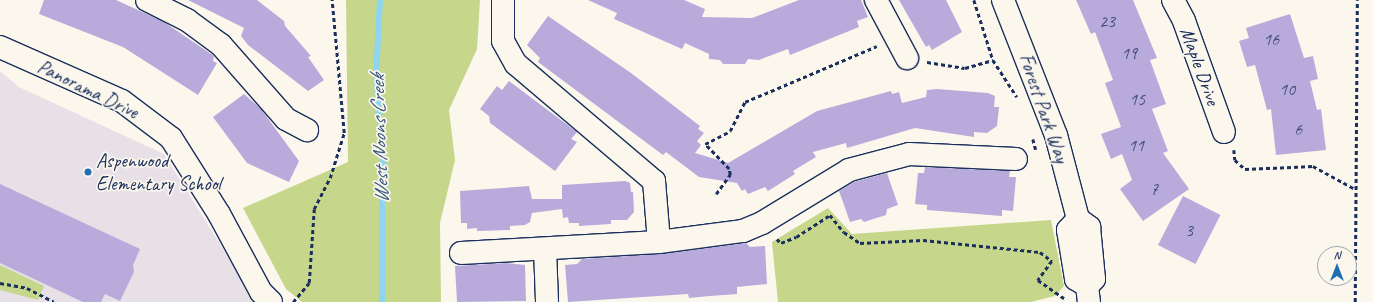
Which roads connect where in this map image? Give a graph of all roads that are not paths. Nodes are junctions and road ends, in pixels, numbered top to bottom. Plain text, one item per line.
1 (147, 0) edge
2 (503, 0) edge
3 (876, 0) edge
4 (1003, 0) edge
5 (1173, 0) edge
6 (0, 47) edge
7 (906, 58) road end
8 (307, 130) dead end
9 (1224, 132) road end
10 (1016, 159) dead end
11 (659, 242) junction
12 (545, 249) junction
13 (461, 252) dead end
14 (1088, 294) edge
15 (271, 302) edge
16 (547, 302) edge

1 - 8 street
2 - 11 street
3 - 7 street
4 - 14 street, Forest Park Way
5 - 9 street, Maple Drive
6 - 15 street, Panorama Drive
10 - 11 street
11 - 12 street
12 - 13 street
12 - 16 street

